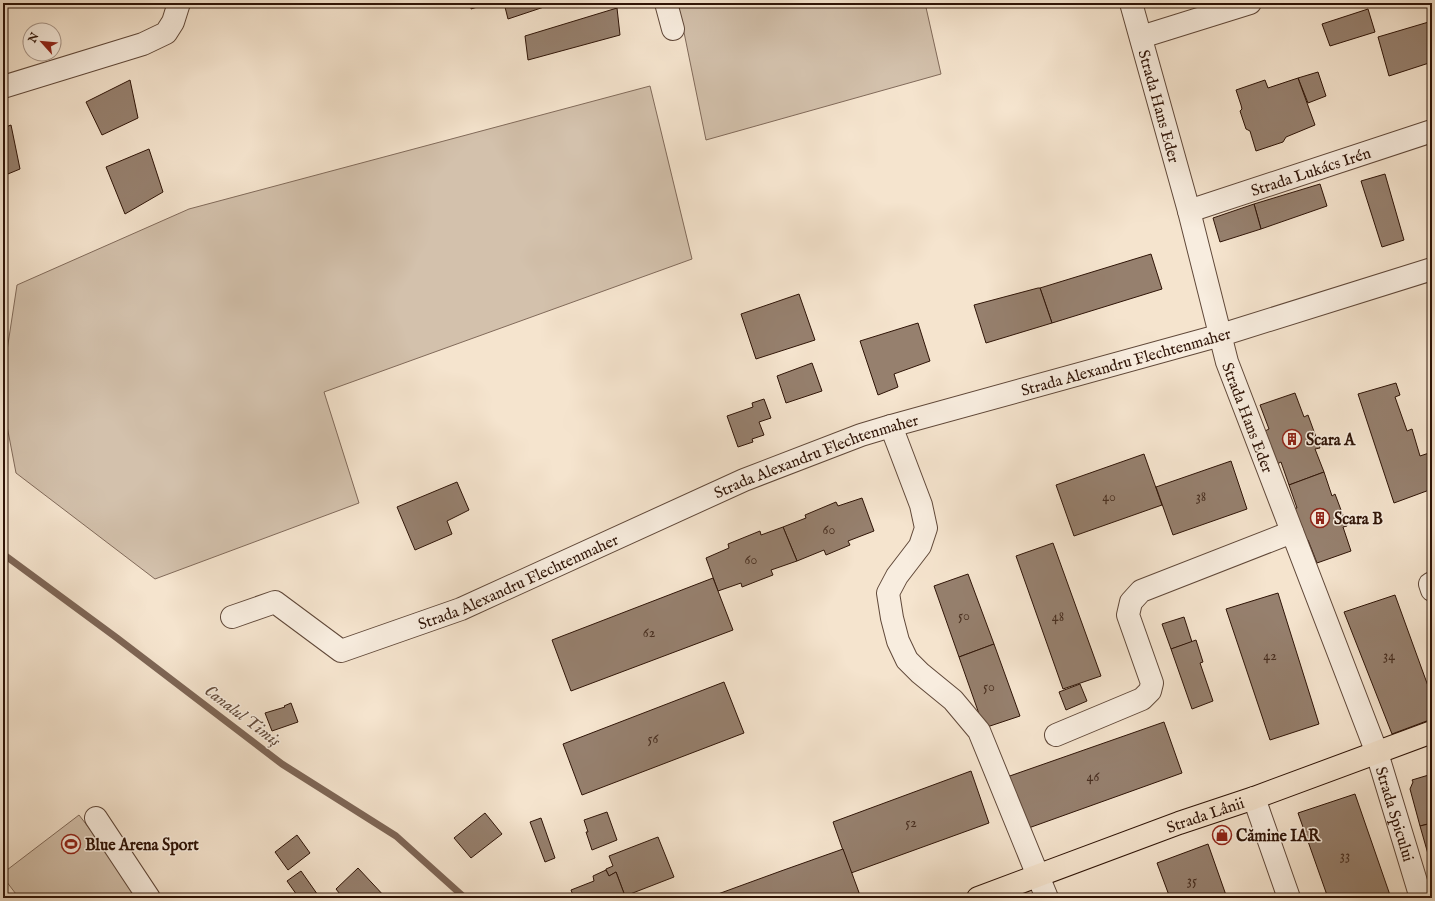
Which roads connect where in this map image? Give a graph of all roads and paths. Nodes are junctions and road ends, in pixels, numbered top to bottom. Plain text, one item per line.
1 (666, 3) edge
2 (1131, 3) edge
3 (1250, 3) edge
4 (176, 12) edge
5 (673, 29) dead end
6 (1141, 37) junction
7 (3, 87) edge
8 (1432, 131) edge
9 (1189, 211) junction
10 (1432, 269) edge
11 (1221, 334) junction
12 (891, 426) junction
13 (1292, 532) junction
14 (1432, 583) edge
15 (1432, 590) edge
16 (232, 617) dead end
17 (1432, 732) edge
18 (1056, 735) dead end
19 (1376, 754) junction
20 (1254, 798) junction
21 (96, 818) dead end
22 (1039, 876) junction
23 (149, 898) edge
24 (978, 898) edge
25 (1047, 898) edge
26 (1289, 898) edge
27 (1421, 898) edge

1 - 5 street
2 - 6 street, Strada Hans Eder
3 - 6 street
4 - 7 street
6 - 9 street, Strada Hans Eder
8 - 9 street, Strada Lukács Irén
9 - 11 street, Strada Hans Eder
10 - 11 street, Strada Alexandru Flechtenmaher
11 - 12 street, Strada Alexandru Flechtenmaher
11 - 13 street, Strada Hans Eder
12 - 16 street, Strada Alexandru Flechtenmaher
12 - 22 street
13 - 18 street
13 - 19 street, Strada Hans Eder
14 - 15 street
17 - 19 main road, Strada Lânii
19 - 20 main road, Strada Lânii
19 - 27 street, Strada Spicului
20 - 22 main road, Strada Lânii
20 - 26 street
21 - 23 street
22 - 24 main road, Strada Lânii
22 - 25 street

